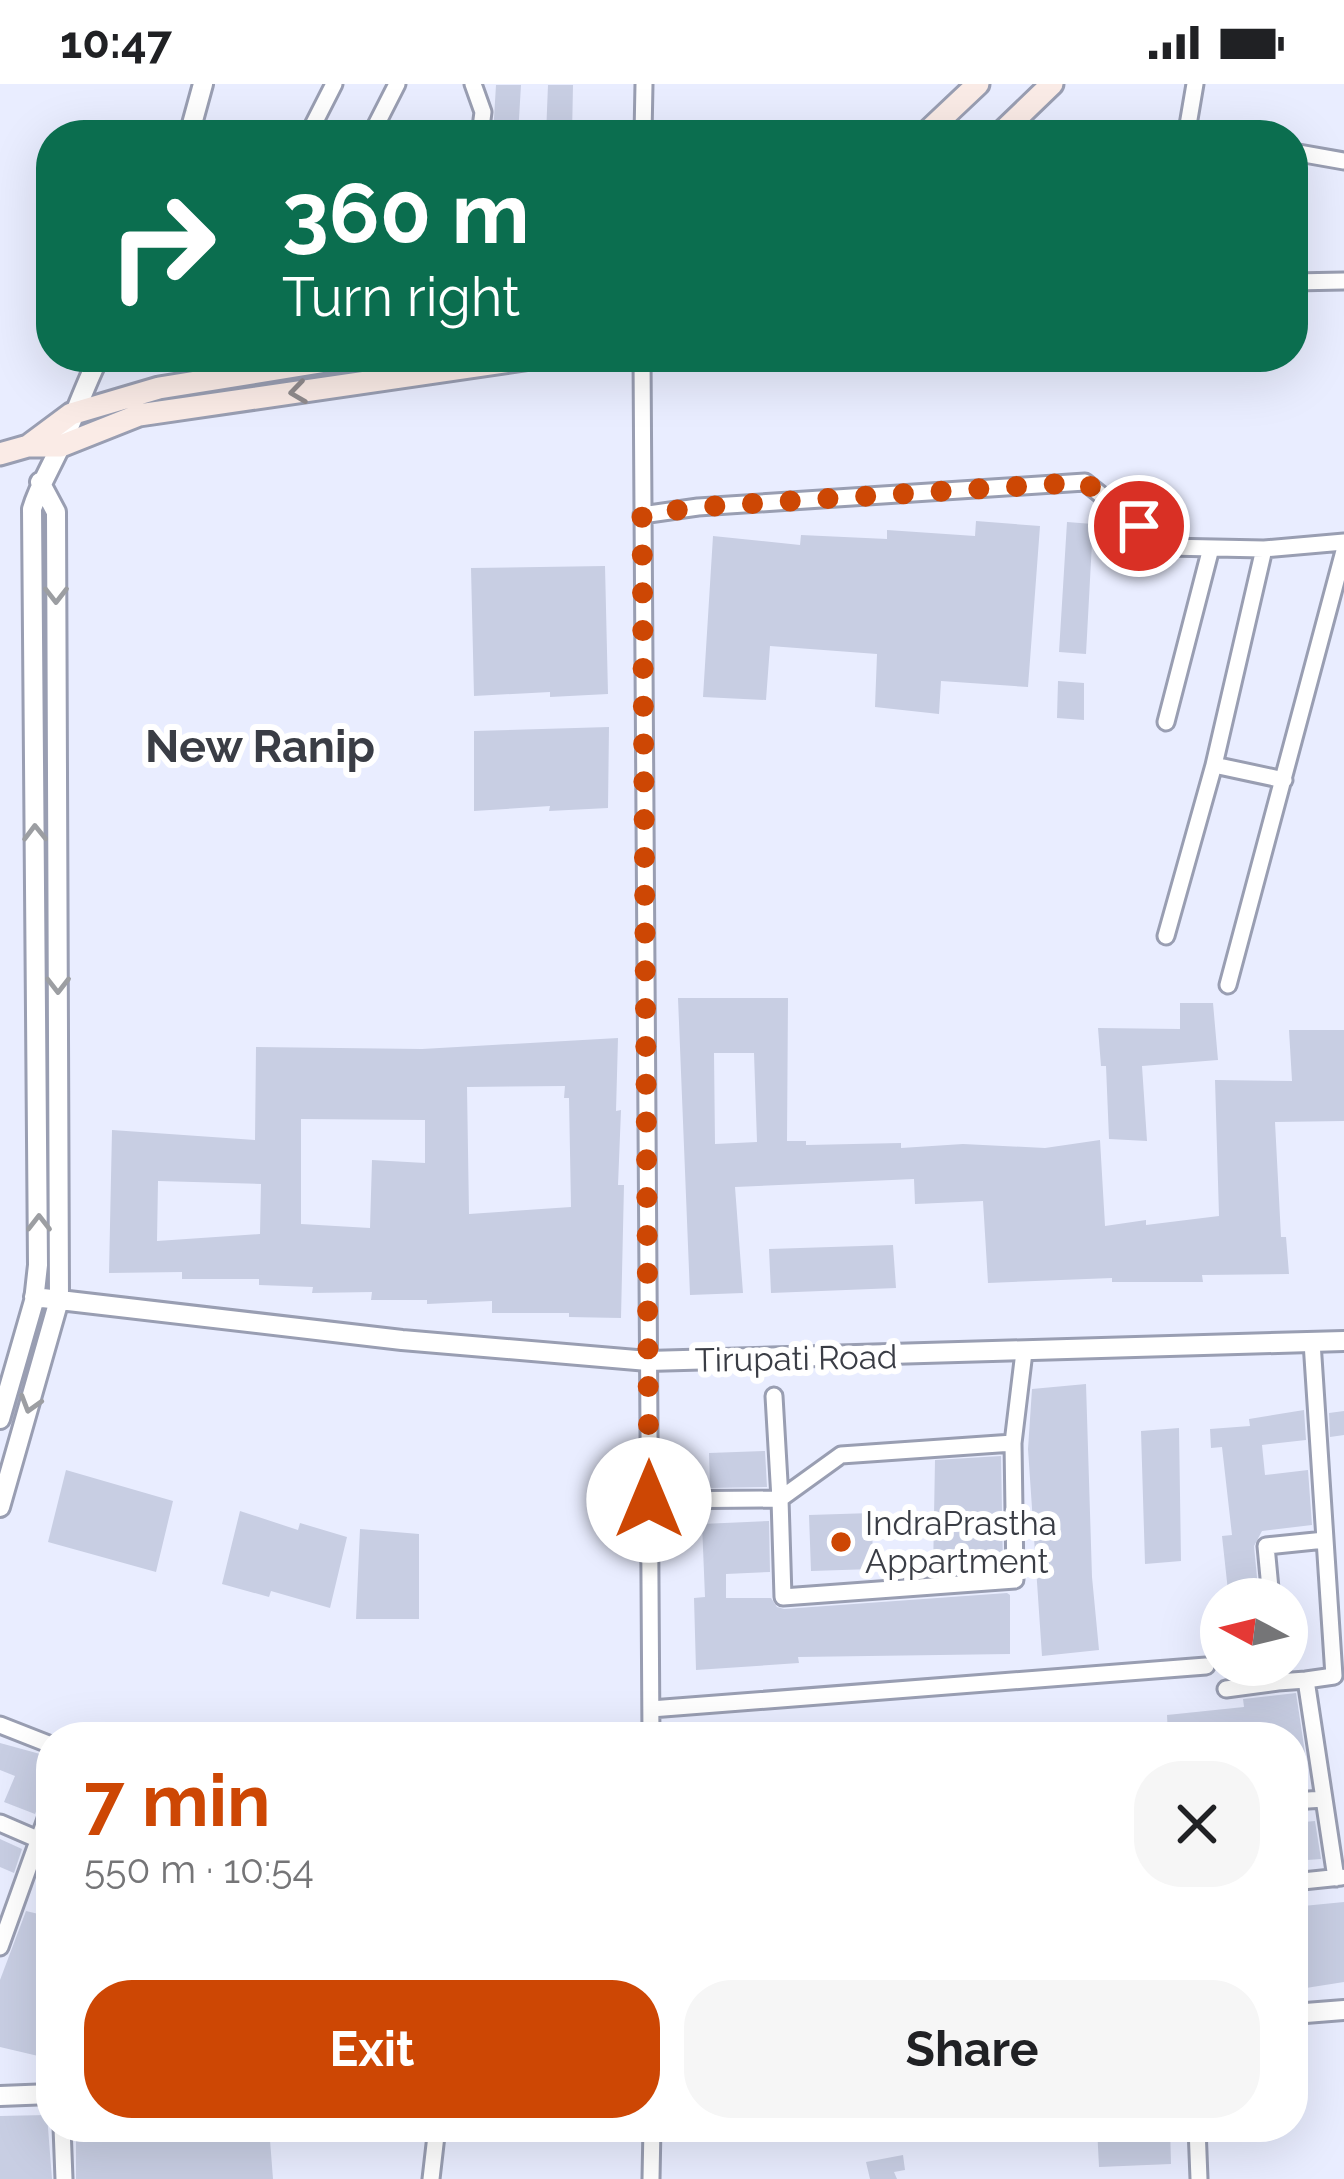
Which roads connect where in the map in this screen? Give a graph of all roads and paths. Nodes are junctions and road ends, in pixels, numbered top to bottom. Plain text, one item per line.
1 (203, 84) edge
2 (334, 84) edge
3 (397, 84) edge
4 (472, 84) edge
5 (644, 84) edge
6 (978, 84) edge
7 (1052, 84) edge
8 (1196, 84) edge
9 (193, 120) edge
10 (316, 120) edge
11 (379, 120) edge
12 (481, 120) edge
13 (643, 120) edge
14 (940, 120) edge
15 (1015, 120) edge
16 (1189, 120) edge
17 (1308, 155) edge
18 (1344, 161) edge
19 (1344, 281) edge
20 (1308, 282) edge
21 (92, 372) edge
22 (258, 372) edge
23 (435, 372) edge
24 (642, 372) edge
25 (71, 414) junction
26 (28, 446) junction
27 (61, 446) junction
28 (0, 454) edge
29 (40, 482) junction
30 (642, 515) junction
31 (1344, 546) edge
32 (1211, 548) junction
33 (1264, 549) junction
34 (1166, 722) dead end
35 (1214, 765) junction
36 (1284, 780) junction
37 (1166, 935) dead end
38 (1228, 985) dead end
39 (34, 1297) junction
40 (59, 1300) junction
41 (1344, 1341) edge
42 (1312, 1342) junction
43 (1024, 1352) junction
44 (648, 1361) junction
45 (775, 1396) dead end
46 (0, 1419) edge
47 (1013, 1443) junction
48 (780, 1499) junction
49 (649, 1500) junction
50 (0, 1508) edge
51 (1324, 1540) junction
52 (1268, 1578) edge
53 (1200, 1666) edge
54 (1308, 1680) edge
55 (1236, 1686) edge
56 (1307, 1686) edge
57 (1226, 1689) dead end
58 (651, 1709) junction
59 (651, 1722) edge
60 (0, 1725) edge
61 (36, 1739) edge
62 (1324, 1799) junction
63 (1308, 1800) edge
64 (0, 1823) edge
65 (36, 1839) edge
66 (36, 1861) edge
67 (1340, 1877) edge
68 (1308, 1880) edge
69 (0, 1947) edge
70 (1344, 2010) edge
71 (1308, 2013) edge
72 (36, 2095) edge
73 (0, 2096) edge
74 (63, 2142) edge
75 (434, 2142) edge
76 (652, 2142) edge
77 (1198, 2142) edge
78 (64, 2179) edge
79 (430, 2179) edge
80 (651, 2179) edge
81 (1199, 2179) edge

1 - 9 street
2 - 10 street
3 - 11 street
4 - 12 street
5 - 13 street
6 - 14 main road
7 - 15 main road
8 - 16 street
17 - 18 street
19 - 20 street
21 - 25 street
22 - 25 main road
23 -> 27 main road
24 - 30 street
25 - 26 main road
25 - 27 street
26 - 27 main road
26 - 28 main road
27 - 29 street
39 -> 29 street
29 -> 40 street
30 - 32 street
30 - 44 street
31 - 33 street
31 - 36 street
32 - 33 street
32 - 34 street
33 - 35 street
35 - 36 street
35 - 37 street
36 - 38 street
39 - 40 street, Tirupati Road
39 - 46 street
40 - 44 street, Tirupati Road
40 -> 50 street
41 - 42 street, Tirupati Road
42 - 43 street, Tirupati Road
42 - 51 street
43 - 44 street, Tirupati Road
43 - 47 street
44 - 49 street
45 - 48 street
47 - 48 street
47 - 48 street
48 - 49 street
49 - 58 street
51 - 52 street
51 - 54 street
53 - 58 street
55 - 57 street
56 - 62 street
58 - 59 street
60 - 61 street
62 - 63 street
62 - 67 street
64 - 65 street
66 - 69 street
67 - 68 street
70 - 71 street
72 - 73 street
74 - 78 street
75 - 79 street
76 - 80 street
77 - 81 street

